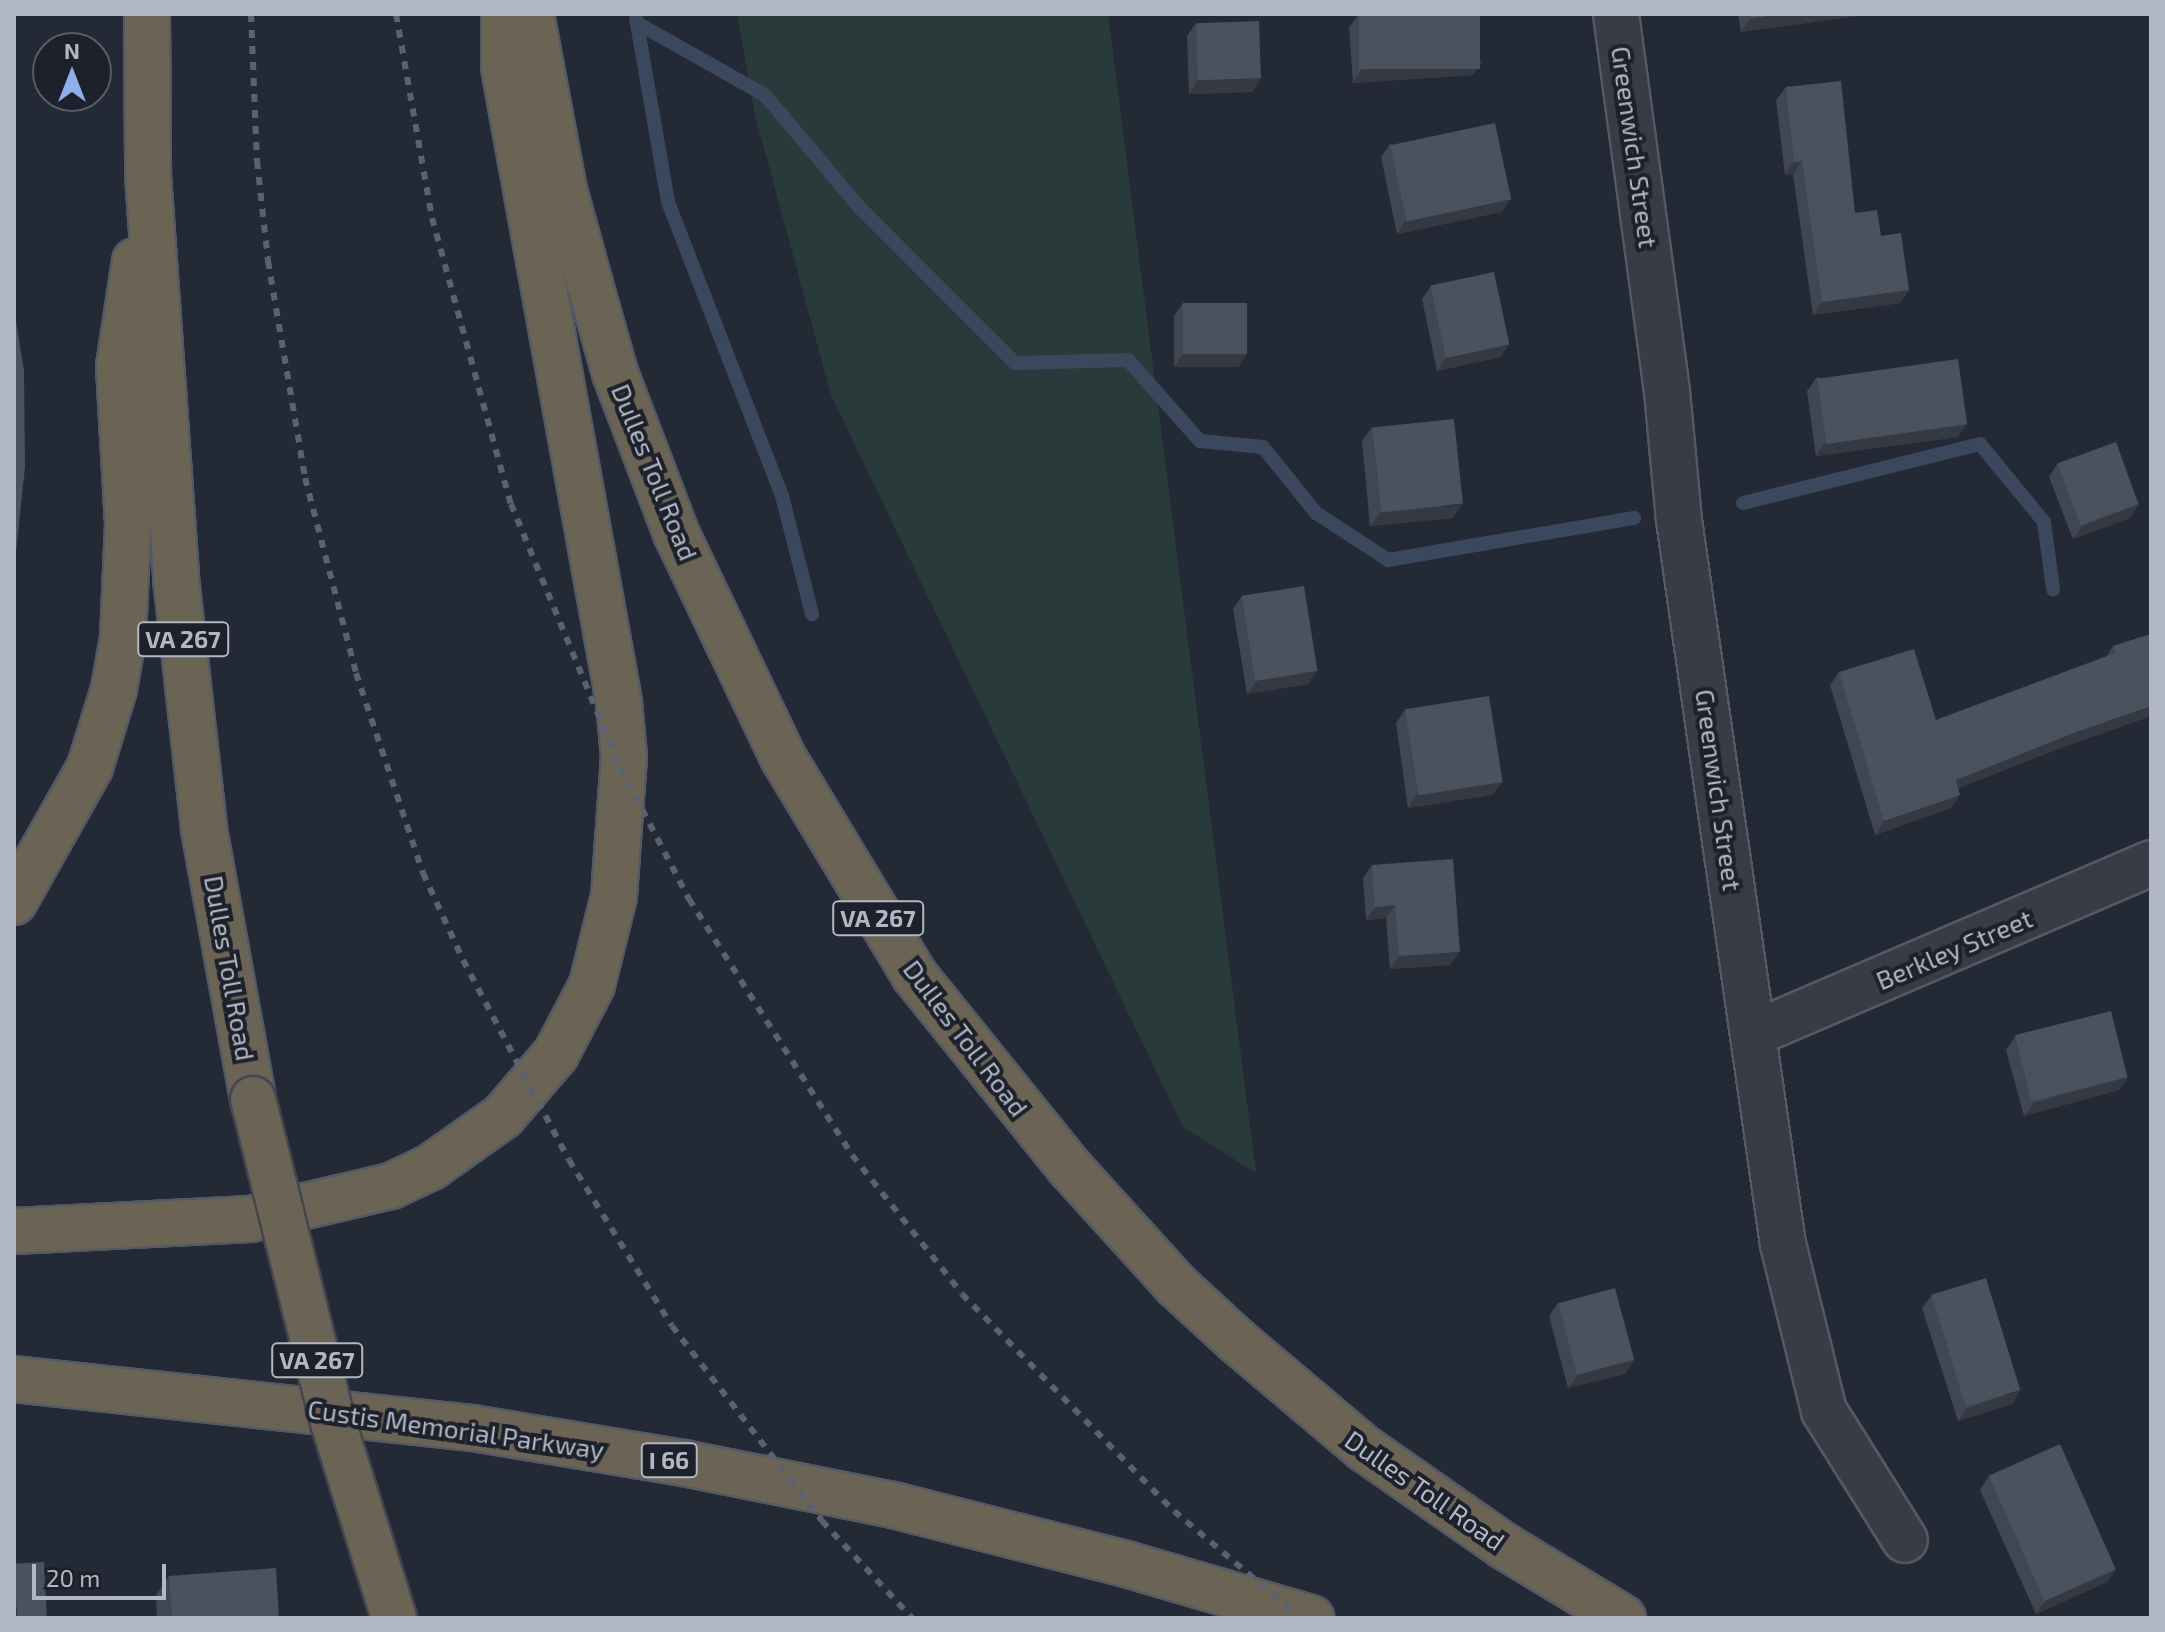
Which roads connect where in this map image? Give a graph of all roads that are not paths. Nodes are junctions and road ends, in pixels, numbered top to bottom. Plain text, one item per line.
1 (147, 14) edge
2 (504, 14) edge
3 (531, 14) edge
4 (1616, 14) edge
5 (148, 175) junction
6 (2151, 863) edge
7 (14, 902) edge
8 (1755, 1033) junction
9 (14, 1231) edge
10 (14, 1379) edge
11 (1905, 1540) dead end
12 (394, 1618) edge
13 (1311, 1618) edge
14 (1623, 1618) edge

1 - 5 highway, Dulles Toll Road / VA 267
2 - 9 highway
3 - 14 highway, Dulles Toll Road / VA 267
4 - 8 street, Greenwich Street
5 - 7 highway
5 - 12 highway, Dulles Toll Road / VA 267, bridge
6 - 8 street, Berkley Street
8 - 11 street, Greenwich Street
10 - 13 highway, Custis Memorial Parkway / I 66

